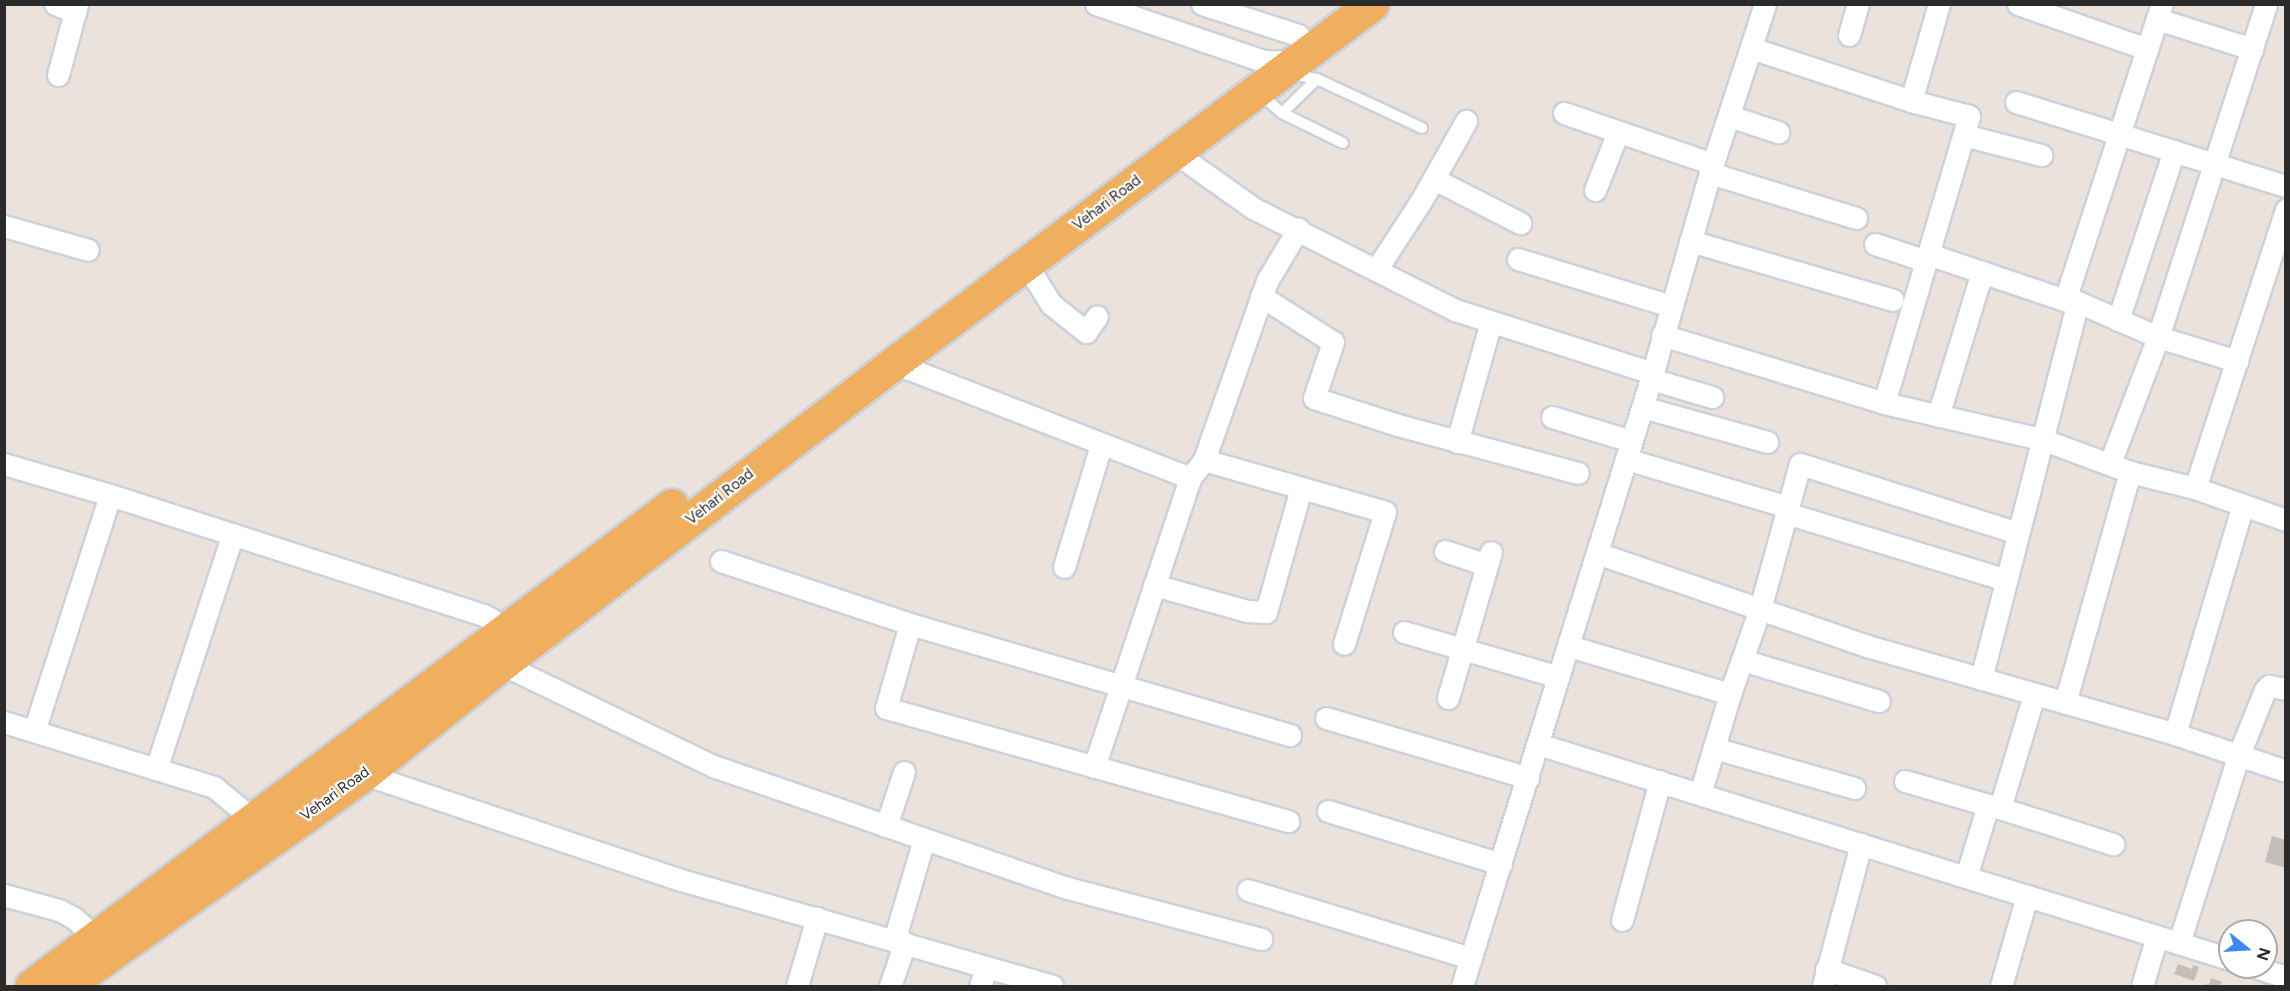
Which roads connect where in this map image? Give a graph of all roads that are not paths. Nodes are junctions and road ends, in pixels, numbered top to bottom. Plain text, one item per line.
1 (55, 4) edge
2 (1096, 4) edge
3 (1202, 4) edge
4 (1333, 4) edge
5 (1372, 4) edge
6 (1766, 4) edge
7 (1858, 4) edge
8 (1939, 4) edge
9 (2018, 4) edge
10 (2266, 4) edge
11 (76, 8) edge
12 (1131, 10) edge
13 (2160, 12) edge
14 (1849, 35) dead end
15 (1751, 48) junction
16 (2147, 49) junction
17 (2252, 49) junction
18 (1289, 64) junction
19 (58, 75) dead end
20 (1911, 100) junction
21 (2016, 102) dead end
22 (1282, 113) junction
23 (1564, 113) dead end
24 (1729, 116) junction
25 (1466, 121) dead end
26 (1422, 128) dead end
27 (1618, 132) junction
28 (1778, 132) dead end
29 (2118, 134) junction
30 (1964, 135) junction
31 (1344, 142) dead end
32 (2174, 151) junction
33 (1174, 152) junction
34 (2041, 155) dead end
35 (2215, 164) junction
36 (1712, 168) junction
37 (1434, 179) junction
38 (2286, 186) edge
39 (1595, 190) dead end
40 (2286, 209) edge
41 (1856, 218) dead end
42 (1520, 223) dead end
43 (4, 226) edge
44 (1298, 229) junction
45 (1690, 242) junction
46 (1875, 244) dead end
47 (88, 250) dead end
48 (1927, 257) junction
49 (1518, 259) dead end
50 (1026, 264) junction
51 (1376, 270) junction
52 (1982, 272) junction
53 (1261, 296) junction
54 (1893, 300) dead end
55 (2071, 301) junction
56 (1671, 306) junction
57 (1097, 316) dead end
58 (2118, 320) junction
59 (1491, 322) junction
60 (1662, 335) junction
61 (2158, 337) junction
62 (2237, 361) junction
63 (894, 363) junction
64 (1651, 376) junction
65 (1712, 397) dead end
66 (1884, 403) junction
67 (1642, 407) junction
68 (1938, 416) junction
69 (1552, 417) dead end
70 (2041, 439) junction
71 (1457, 442) junction
72 (1767, 442) dead end
73 (1101, 445) junction
74 (1628, 450) junction
75 (1204, 460) junction
76 (2110, 463) junction
77 (6, 468) edge
78 (2130, 472) junction
79 (1578, 473) dead end
80 (1190, 478) junction
81 (1301, 488) junction
82 (2195, 488) junction
83 (110, 495) junction
84 (2242, 505) junction
85 (1787, 510) junction
86 (2285, 517) edge
87 (2017, 533) junction
88 (233, 534) junction
89 (1445, 551) dead end
90 (1597, 553) junction
91 (721, 561) dead end
92 (1064, 567) dead end
93 (2006, 580) junction
94 (1154, 585) junction
95 (1760, 609) junction
96 (910, 624) junction
97 (507, 629) junction
98 (1404, 632) dead end
99 (1344, 644) dead end
100 (1569, 646) junction
101 (1462, 649) junction
102 (1742, 660) junction
103 (502, 664) junction
104 (1559, 676) junction
105 (1981, 679) junction
106 (1120, 685) junction
107 (2286, 689) edge
108 (1730, 694) junction
109 (2034, 695) junction
110 (1448, 698) dead end
111 (1879, 701) dead end
112 (2065, 703) junction
113 (1326, 718) dead end
114 (4, 722) edge
115 (34, 731) junction
116 (2175, 734) junction
117 (1290, 735) dead end
118 (1538, 744) junction
119 (1714, 748) junction
120 (2238, 757) junction
121 (1094, 767) junction
122 (156, 769) junction
123 (2286, 771) edge
124 (904, 772) dead end
125 (364, 774) junction
126 (1527, 778) junction
127 (1905, 781) dead end
128 (1660, 782) junction
129 (1854, 788) dead end
130 (1700, 794) junction
131 (1994, 807) junction
132 (1328, 812) dead end
133 (254, 820) junction
134 (1288, 820) dead end
135 (886, 826) junction
136 (924, 839) junction
137 (1861, 844) junction
138 (2113, 844) dead end
139 (1500, 864) junction
140 (1966, 877) junction
141 (1248, 890) dead end
142 (4, 895) edge
143 (2027, 896) junction
144 (817, 918) junction
145 (1622, 920) dead end
146 (2157, 936) junction
147 (1261, 939) dead end
148 (899, 942) junction
149 (2179, 943) junction
150 (103, 947) junction
151 (2218, 955) edge
152 (1471, 958) junction
153 (983, 977) edge
154 (1825, 978) edge
155 (30, 987) edge
156 (66, 987) edge
157 (797, 987) edge
158 (890, 987) edge
159 (1052, 987) edge
160 (1462, 987) edge
161 (1875, 987) edge
162 (2001, 987) edge
163 (2142, 987) edge

1 - 11 street
2 - 12 street
3 - 18 street
4 - 18 main road, Vehari Road
5 - 18 main road, Vehari Road
6 - 15 street
7 - 14 street
8 - 20 street
9 - 16 street
10 - 17 street
11 - 19 street
12 - 18 street
13 - 16 street
13 - 17 street
15 - 20 street
15 - 24 street
16 - 29 street
17 - 35 street
18 - 22 lane
18 - 22 lane
18 - 26 lane
18 - 33 main road, Vehari Road
18 - 97 main road, Vehari Road
20 - 30 street
21 - 29 street
22 - 31 lane
23 - 27 street
24 - 28 street
24 - 36 street
25 - 37 street
27 - 36 street
27 - 39 street
29 - 32 street
29 - 55 street
30 - 34 street
30 - 48 street
32 - 35 street
32 - 58 street
33 - 44 street
33 - 50 main road, Vehari Road
35 - 38 street
35 - 61 street
36 - 41 street
36 - 45 street
37 - 42 street
37 - 51 street
40 - 62 street
43 - 47 street
44 - 51 street
44 - 53 street
45 - 54 street
45 - 56 street
46 - 48 street
48 - 52 street
48 - 66 street
49 - 56 street
50 - 57 street
50 - 63 main road, Vehari Road
51 - 59 street
52 - 55 street
52 - 68 street
53 - 71 street
53 - 75 street
55 - 58 street
55 - 70 street
56 - 60 street
58 - 61 street
59 - 64 street
59 - 71 street
60 - 64 street
60 - 66 street
61 - 62 street
61 - 76 street
62 - 82 street
63 - 73 street
63 - 103 main road, Vehari Road
64 - 65 street
64 - 67 street
66 - 68 street
67 - 72 street
67 - 74 street
68 - 70 street
69 - 74 street
70 - 76 street
70 - 87 street
71 - 79 street
73 - 80 street
73 - 92 street
74 - 85 street
74 - 90 street
75 - 80 street
75 - 81 street
76 - 78 street
77 - 83 street
78 - 82 street
78 - 112 street
80 - 94 street
81 - 94 street
81 - 99 street
82 - 84 street
83 - 88 street
83 - 115 street
84 - 86 street
84 - 116 street
85 - 87 street
85 - 93 street
85 - 95 street
87 - 93 street
88 - 97 street
88 - 122 street
89 - 101 street
90 - 95 street
90 - 100 street
91 - 96 street
93 - 105 street
94 - 106 street
95 - 102 street
95 - 105 street
96 - 106 street
96 - 121 street
97 - 133 main road, Vehari Road
98 - 101 street
100 - 104 street
100 - 108 street
101 - 104 street
101 - 110 street
102 - 108 street
102 - 111 street
103 - 125 main road, Vehari Road
103 - 135 street
104 - 118 street
105 - 109 street
106 - 117 street
106 - 121 street
107 - 120 street
108 - 119 street
109 - 112 street
109 - 131 street
112 - 116 street
113 - 126 street
114 - 115 street
115 - 122 street
116 - 120 street
118 - 126 street
118 - 128 street
119 - 129 street
119 - 130 street
120 - 123 street
120 - 149 street
121 - 134 street
122 - 133 street
124 - 135 street
125 - 144 street
125 - 150 main road, Vehari Road
126 - 139 street
127 - 131 street
128 - 130 street
128 - 145 street
130 - 137 street
131 - 138 street
131 - 140 street
132 - 139 street
133 - 150 main road, Vehari Road
135 - 136 street
136 - 147 street
136 - 148 street
137 - 140 street
137 - 154 street
139 - 152 street
140 - 143 street
141 - 152 street
142 - 150 street
143 - 146 street
143 - 162 street
144 - 148 street
144 - 157 street
146 - 149 street
146 - 163 street
148 - 153 street
148 - 158 street
149 - 151 street
150 - 155 main road, Vehari Road
150 - 156 main road, Vehari Road
152 - 160 street
153 - 159 street
154 - 161 street

